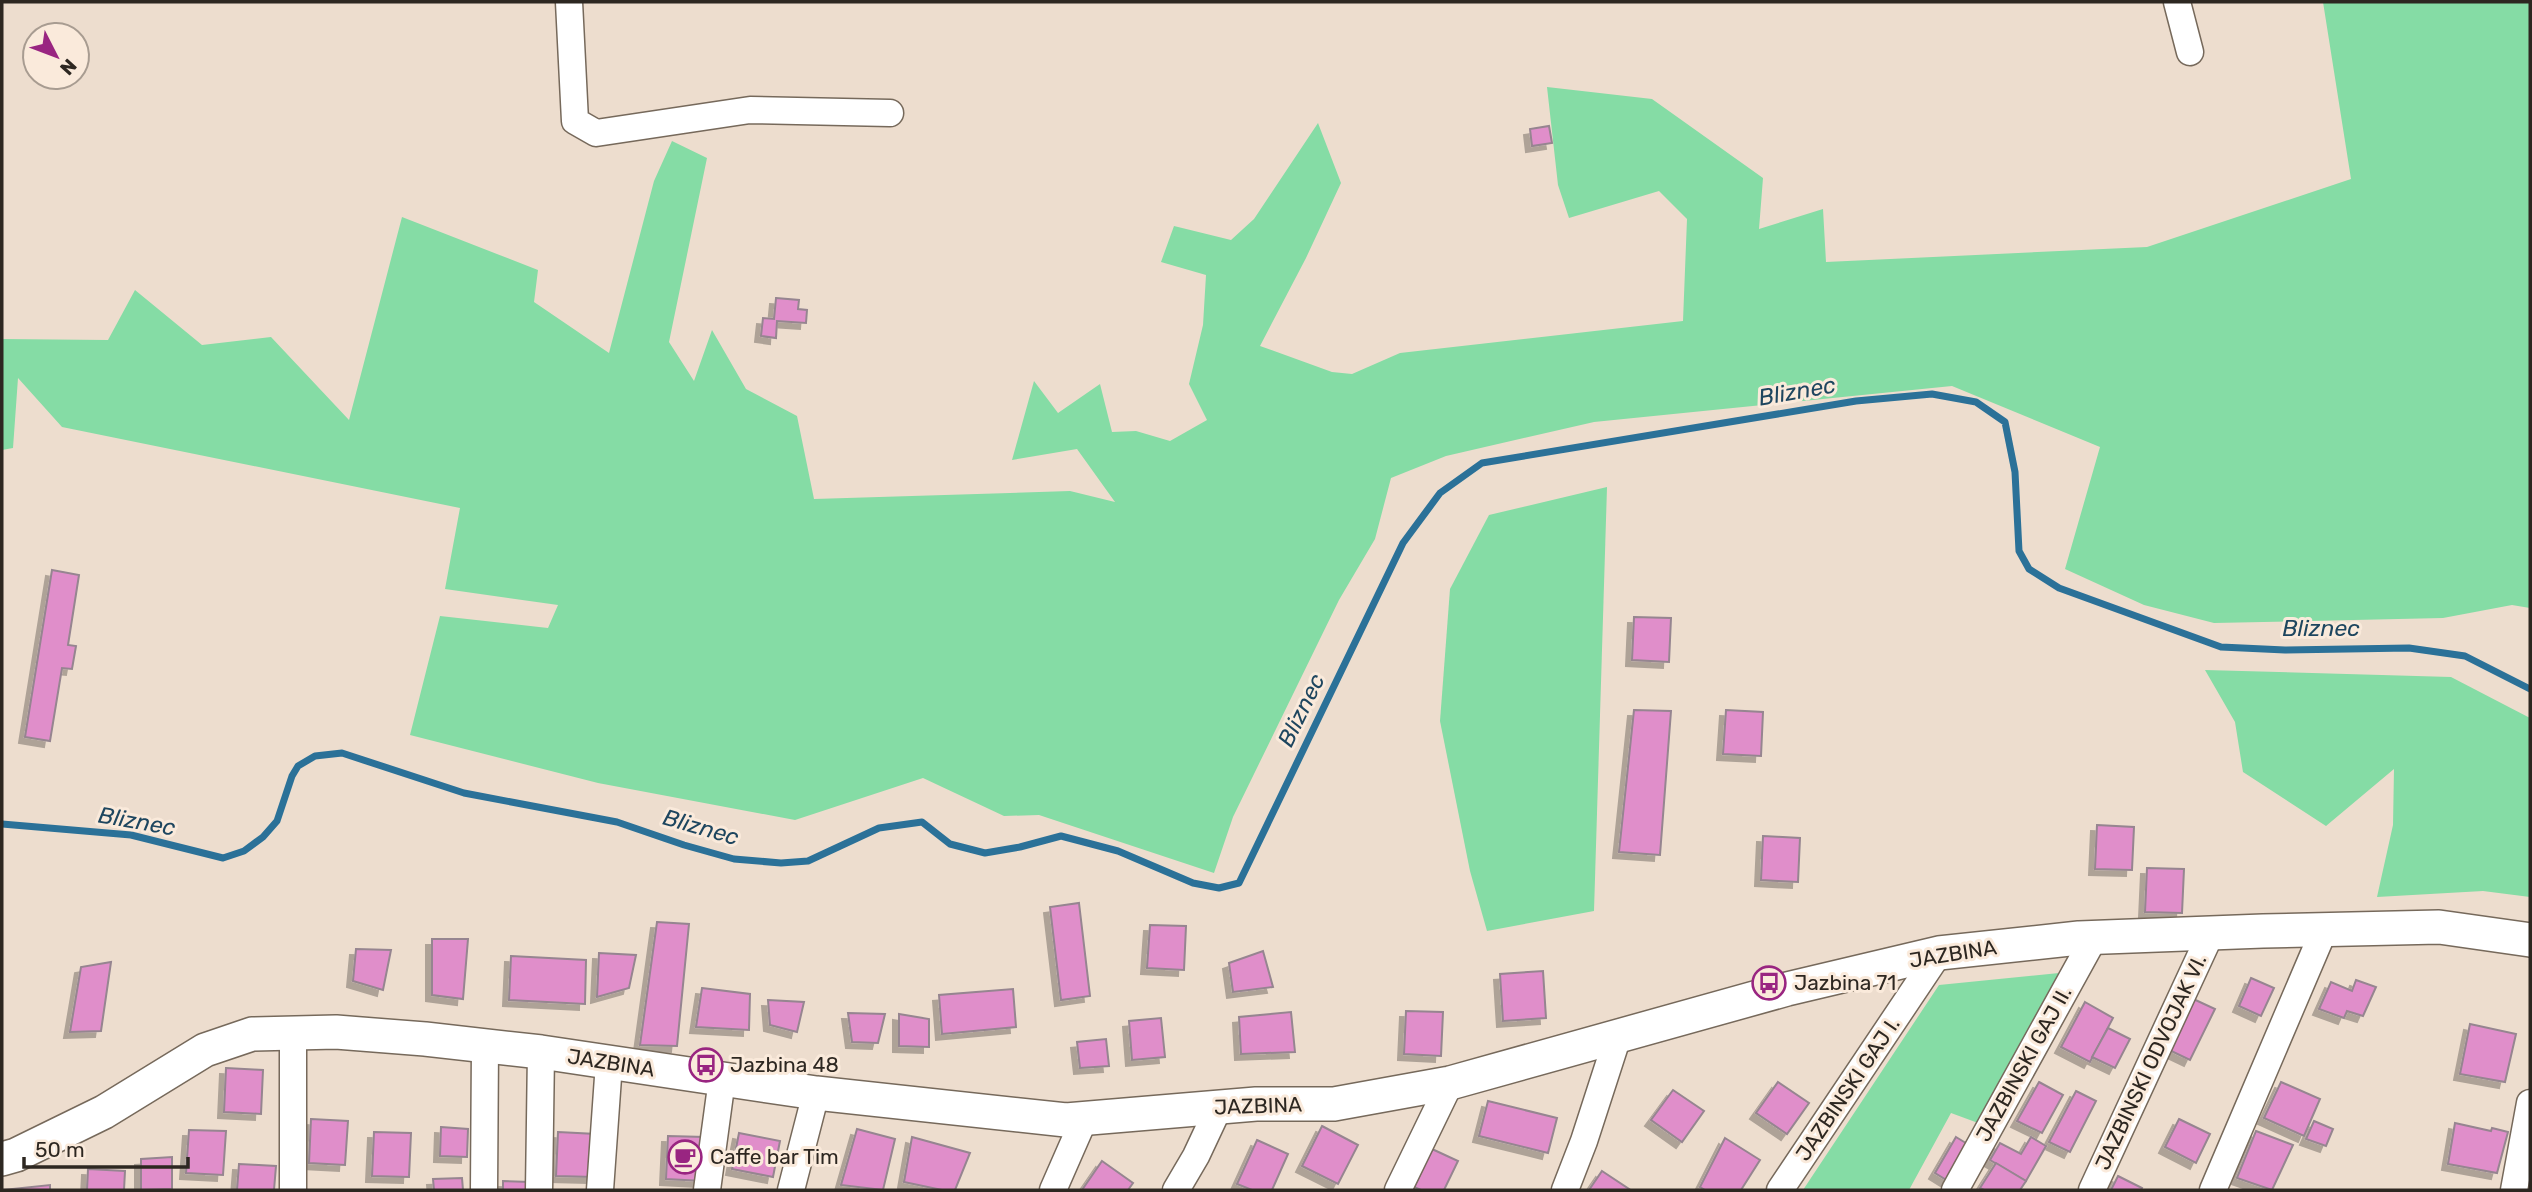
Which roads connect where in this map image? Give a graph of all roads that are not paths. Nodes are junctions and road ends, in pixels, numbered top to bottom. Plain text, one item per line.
1 (569, 2) edge
2 (2177, 2) edge
3 (2190, 52) dead end
4 (890, 113) dead end
5 (2324, 930) junction
6 (2211, 933) junction
7 (2094, 938) junction
8 (2530, 940) edge
9 (1939, 953) junction
10 (293, 1034) junction
11 (1618, 1036) junction
12 (485, 1046) junction
13 (541, 1052) junction
14 (609, 1063) junction
15 (722, 1079) junction
16 (1450, 1083) junction
17 (816, 1093) junction
18 (2530, 1103) edge
19 (1219, 1107) junction
20 (1085, 1117) junction
21 (2, 1159) edge
22 (293, 1190) edge
23 (484, 1190) edge
24 (539, 1190) edge
25 (600, 1190) edge
26 (707, 1190) edge
27 (791, 1190) edge
28 (1053, 1190) edge
29 (1177, 1190) edge
30 (1398, 1190) edge
31 (1565, 1190) edge
32 (1780, 1190) edge
33 (1955, 1190) edge
34 (2092, 1190) edge
35 (2213, 1190) edge
36 (2514, 1190) edge

1 - 4 street
2 - 3 street
5 - 6 street, JAZBINA
5 - 8 street, JAZBINA
5 - 35 street
6 - 7 street, JAZBINA
6 - 34 street, JAZBINSKI ODVOJAK VI.
7 - 9 street, JAZBINA
7 - 33 street, JAZBINSKI GAJ II.
9 - 11 street, JAZBINA
9 - 32 street, JAZBINSKI GAJ I.
10 - 12 street, JAZBINA
10 - 21 street, JAZBINA
10 - 22 street
11 - 16 street, JAZBINA
11 - 31 street
12 - 13 street, JAZBINA
12 - 23 street
13 - 14 street, JAZBINA
13 - 24 street
14 - 15 street, JAZBINA
14 - 25 street
15 - 17 street, JAZBINA
15 - 26 street
16 - 19 street, JAZBINA
16 - 30 street
17 - 20 street, JAZBINA
17 - 27 street
18 - 36 street
19 - 20 street, JAZBINA
19 - 29 street
20 - 28 street

